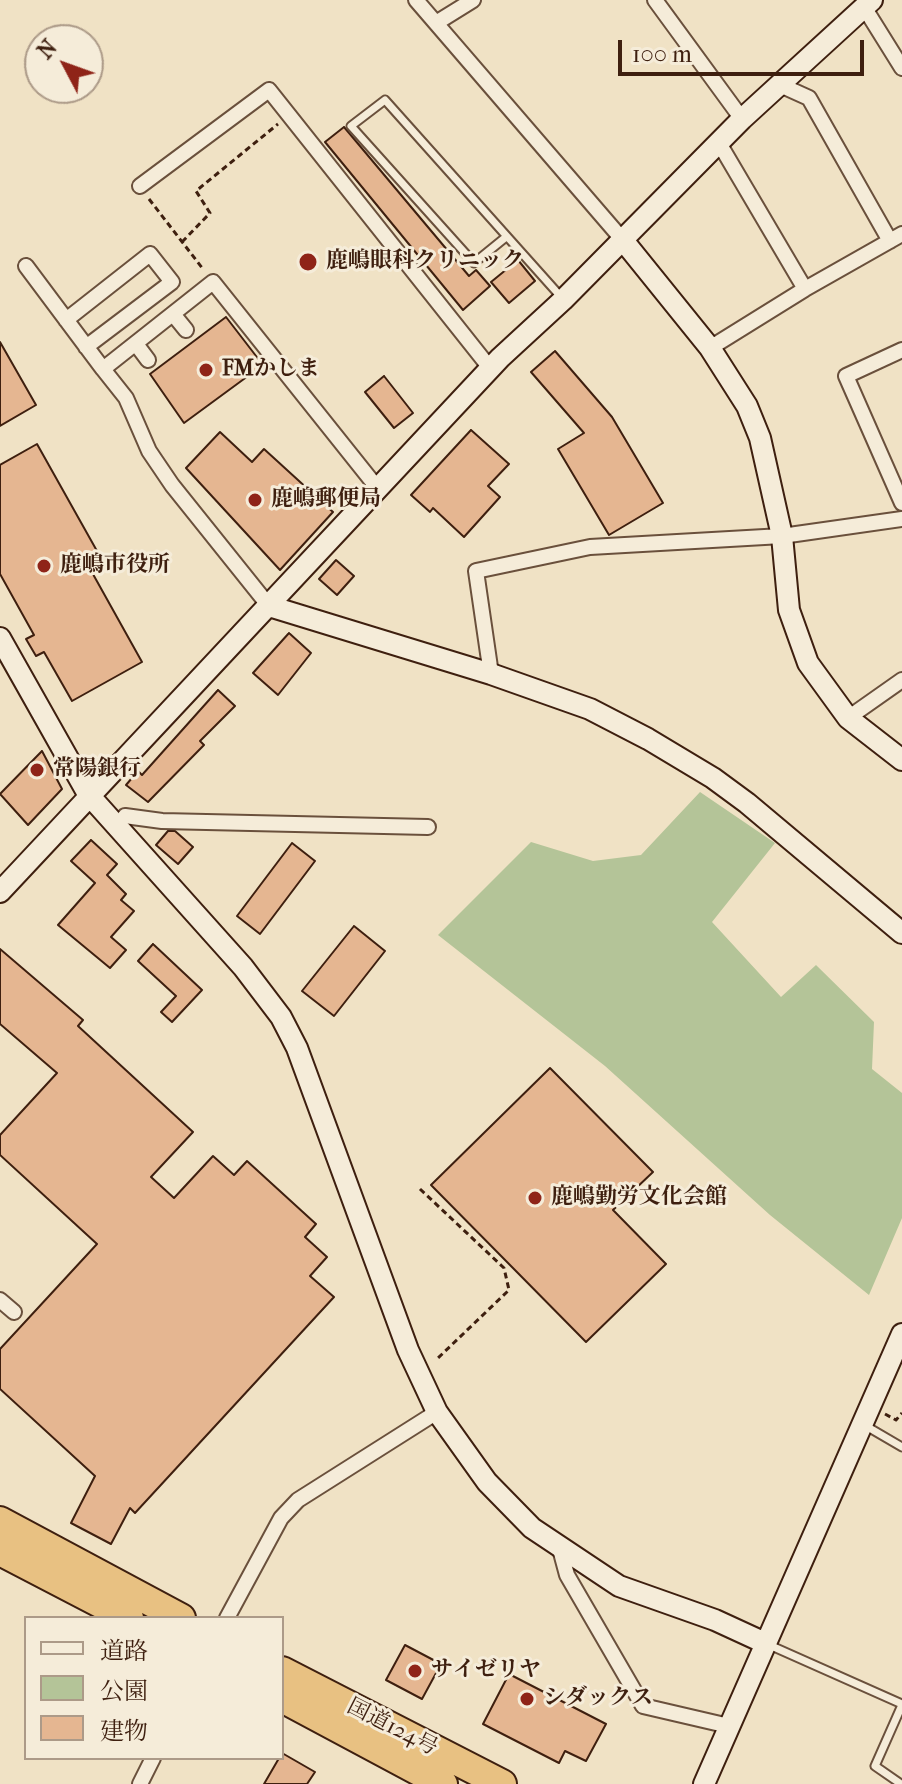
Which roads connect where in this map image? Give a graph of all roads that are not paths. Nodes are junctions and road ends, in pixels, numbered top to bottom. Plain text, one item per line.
1 (416, 0) edge
2 (473, 0) edge
3 (655, 0) edge
4 (868, 4) edge
5 (436, 23) junction
6 (902, 68) edge
7 (778, 84) junction
8 (742, 119) junction
9 (719, 143) junction
10 (140, 186) road end
11 (506, 237) junction
12 (896, 238) edge
13 (622, 239) junction
14 (26, 266) dead end
15 (805, 289) junction
16 (563, 300) junction
17 (173, 314) junction
18 (66, 320) junction
19 (186, 330) dead end
20 (136, 344) junction
21 (86, 347) junction
22 (710, 348) junction
23 (902, 350) edge
24 (148, 360) dead end
25 (490, 368) junction
26 (103, 369) junction
27 (379, 490) junction
28 (902, 503) edge
29 (902, 519) edge
30 (782, 536) junction
31 (269, 606) junction
32 (0, 638) edge
33 (491, 674) junction
34 (902, 680) edge
35 (848, 718) junction
36 (902, 760) edge
37 (88, 794) junction
38 (125, 816) dead end
39 (428, 827) dead end
40 (0, 892) edge
41 (902, 933) edge
42 (0, 1300) edge
43 (14, 1312) dead end
44 (902, 1334) edge
45 (437, 1412) junction
46 (864, 1425) junction
47 (902, 1447) edge
48 (0, 1521) edge
49 (560, 1549) junction
50 (0, 1551) edge
51 (125, 1616) edge
52 (177, 1616) edge
53 (228, 1616) edge
54 (765, 1643) junction
55 (284, 1672) edge
56 (284, 1699) edge
57 (902, 1704) edge
58 (729, 1726) junction
59 (152, 1760) edge
60 (140, 1784) edge
61 (443, 1784) edge
62 (502, 1784) edge
63 (704, 1784) edge
64 (901, 1784) edge

1 - 5 street
2 - 5 street
3 - 8 street
4 - 6 street
4 - 7 street
5 - 13 street
7 - 8 street
7 - 12 street
8 - 9 street
9 - 13 street
9 - 15 street
10 - 25 street
11 - 11 lane
11 - 16 lane
12 - 15 street
13 - 16 street
13 - 22 street
14 - 18 street
15 - 22 street
16 - 25 street
17 - 19 street
17 - 20 street
17 - 27 street
18 - 21 street
18 - 21 street
20 - 24 street
20 - 26 street
21 - 26 street
22 - 30 street
23 - 28 street
25 - 27 street
26 - 31 street
27 - 31 street
29 - 30 street
30 - 33 street
30 - 35 street
31 - 33 street
31 - 37 street
32 - 37 street
33 - 41 street
34 - 35 street
35 - 36 street
37 - 40 street
37 - 45 street
38 - 39 street
42 - 43 street
44 - 46 street
45 - 49 street
45 - 53 street
46 - 47 lane
46 - 54 street
48 - 52 highway
49 - 54 street
49 - 58 street
50 - 51 highway
54 - 57 lane
54 - 58 street
55 - 62 highway, 国道124号
56 - 61 highway, 国道124号
57 - 64 lane
58 - 63 street
59 - 60 street

